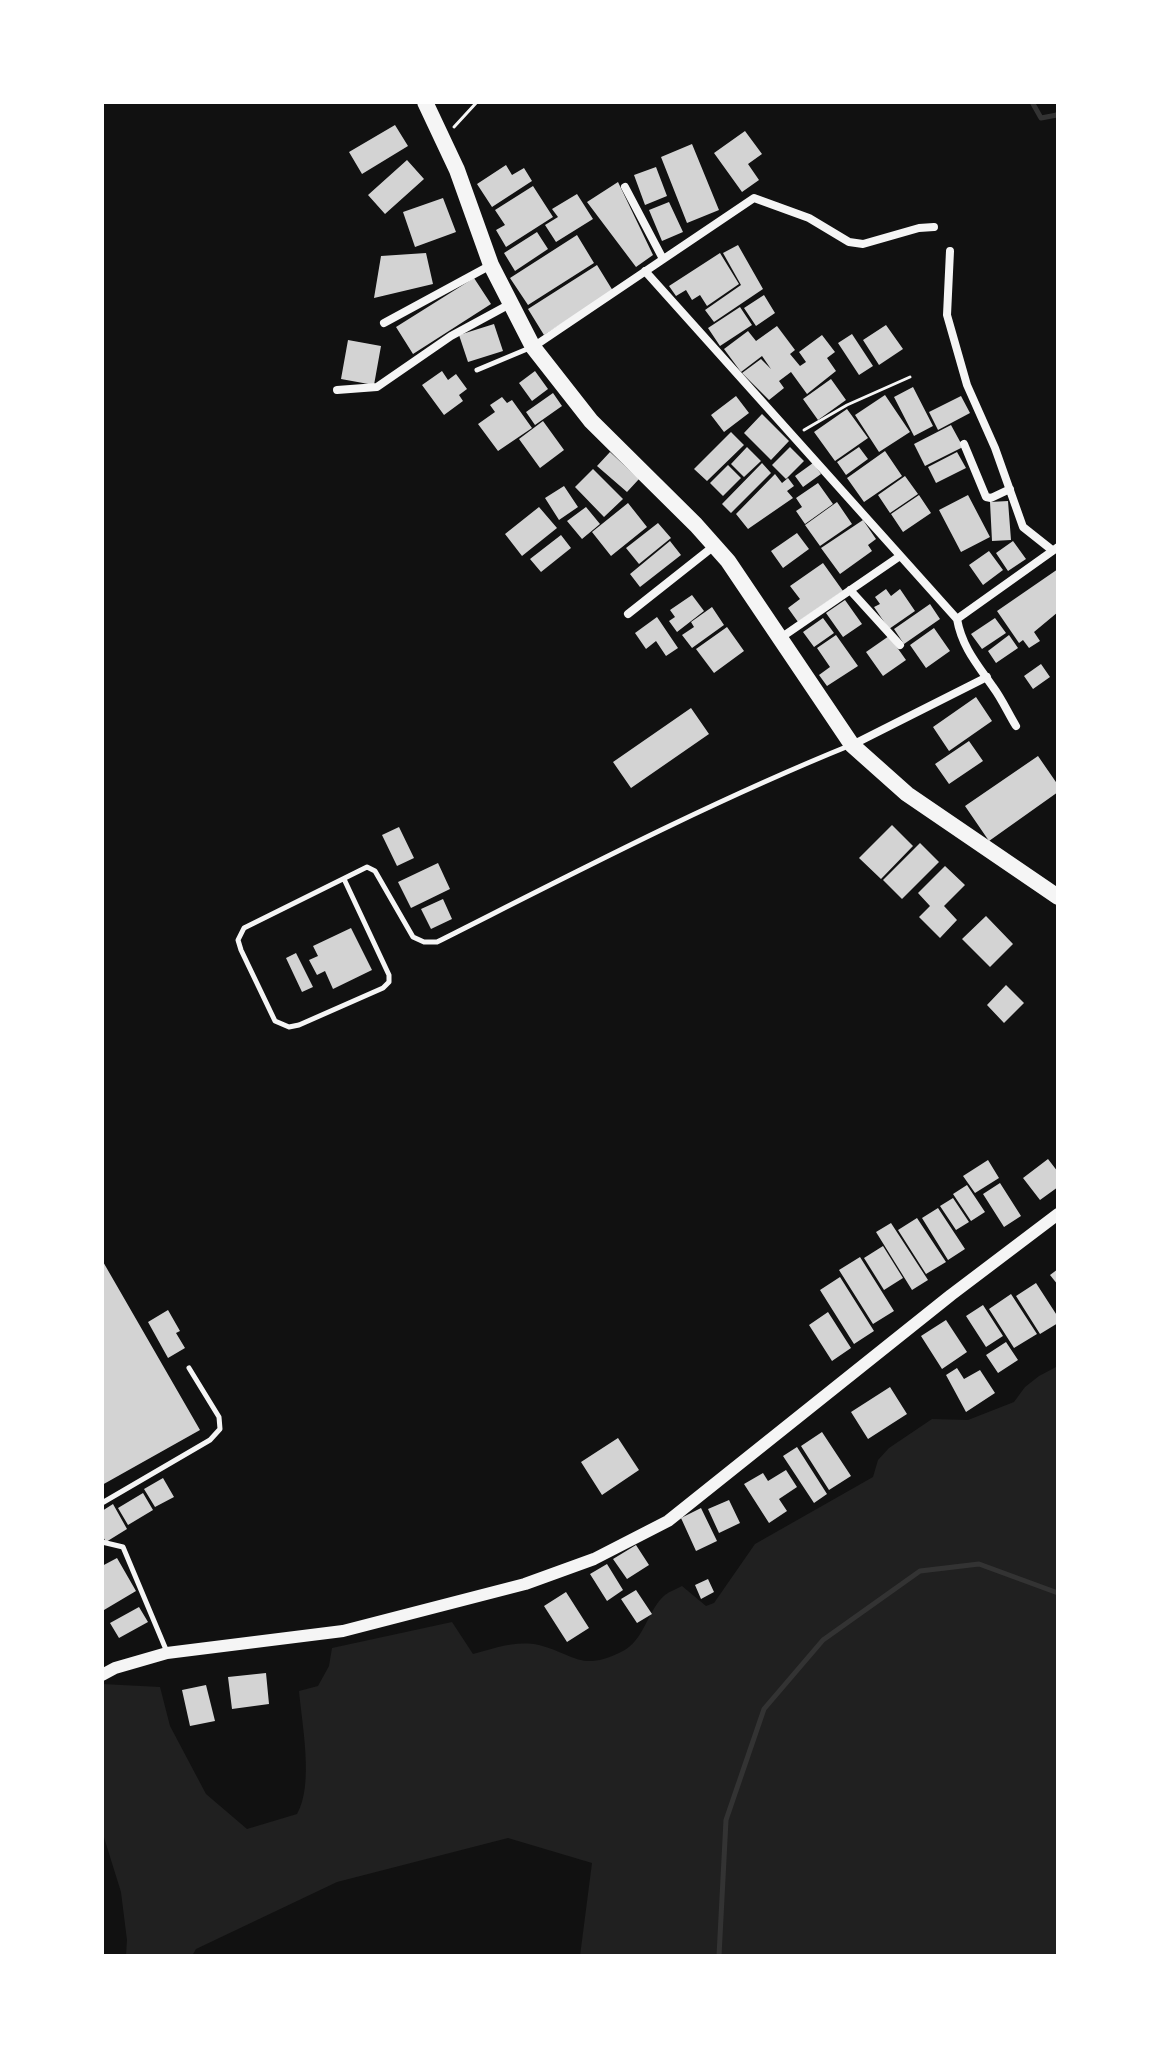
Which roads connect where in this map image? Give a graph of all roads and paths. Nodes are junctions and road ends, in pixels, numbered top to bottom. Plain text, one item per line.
1 (425, 102) edge
2 (477, 102) edge
3 (443, 138) junction
4 (625, 187) dead end
5 (934, 227) dead end
6 (950, 251) dead end
7 (663, 259) junction
8 (491, 265) junction
9 (645, 271) junction
10 (511, 303) junction
11 (384, 323) dead end
12 (533, 347) junction
13 (477, 370) dead end
14 (910, 377) dead end
15 (337, 390) dead end
16 (794, 436) junction
17 (964, 444) dead end
18 (1010, 489) junction
19 (715, 546) junction
20 (1055, 548) edge
21 (900, 556) junction
22 (850, 590) junction
23 (628, 614) dead end
24 (957, 619) junction
25 (779, 639) junction
26 (900, 645) dead end
27 (987, 677) junction
28 (1016, 726) dead end
29 (852, 745) junction
30 (344, 879) junction
31 (1058, 897) edge
32 (1058, 1214) edge
33 (189, 1368) dead end
34 (102, 1503) edge
35 (102, 1542) edge
36 (167, 1653) junction
37 (102, 1675) edge

1 - 3 main road
2 - 3 path
3 - 8 main road
4 - 7 street
5 - 7 street
6 - 18 street
7 - 9 street
8 - 10 main road
8 - 11 street
9 - 12 street
9 - 16 street
10 - 12 main road
10 - 15 street
12 - 13 lane
12 - 19 main road
14 - 16 path
16 - 21 street
17 - 18 street
18 - 20 street
19 - 23 street
19 - 25 main road
20 - 24 street
21 - 22 street
21 - 24 street
22 - 25 street
22 - 26 street
24 - 27 street
25 - 29 main road
27 - 28 street
27 - 29 street
29 - 30 lane
29 - 31 main road
30 - 30 lane
32 - 36 street
33 - 34 lane
35 - 36 lane
36 - 37 street

